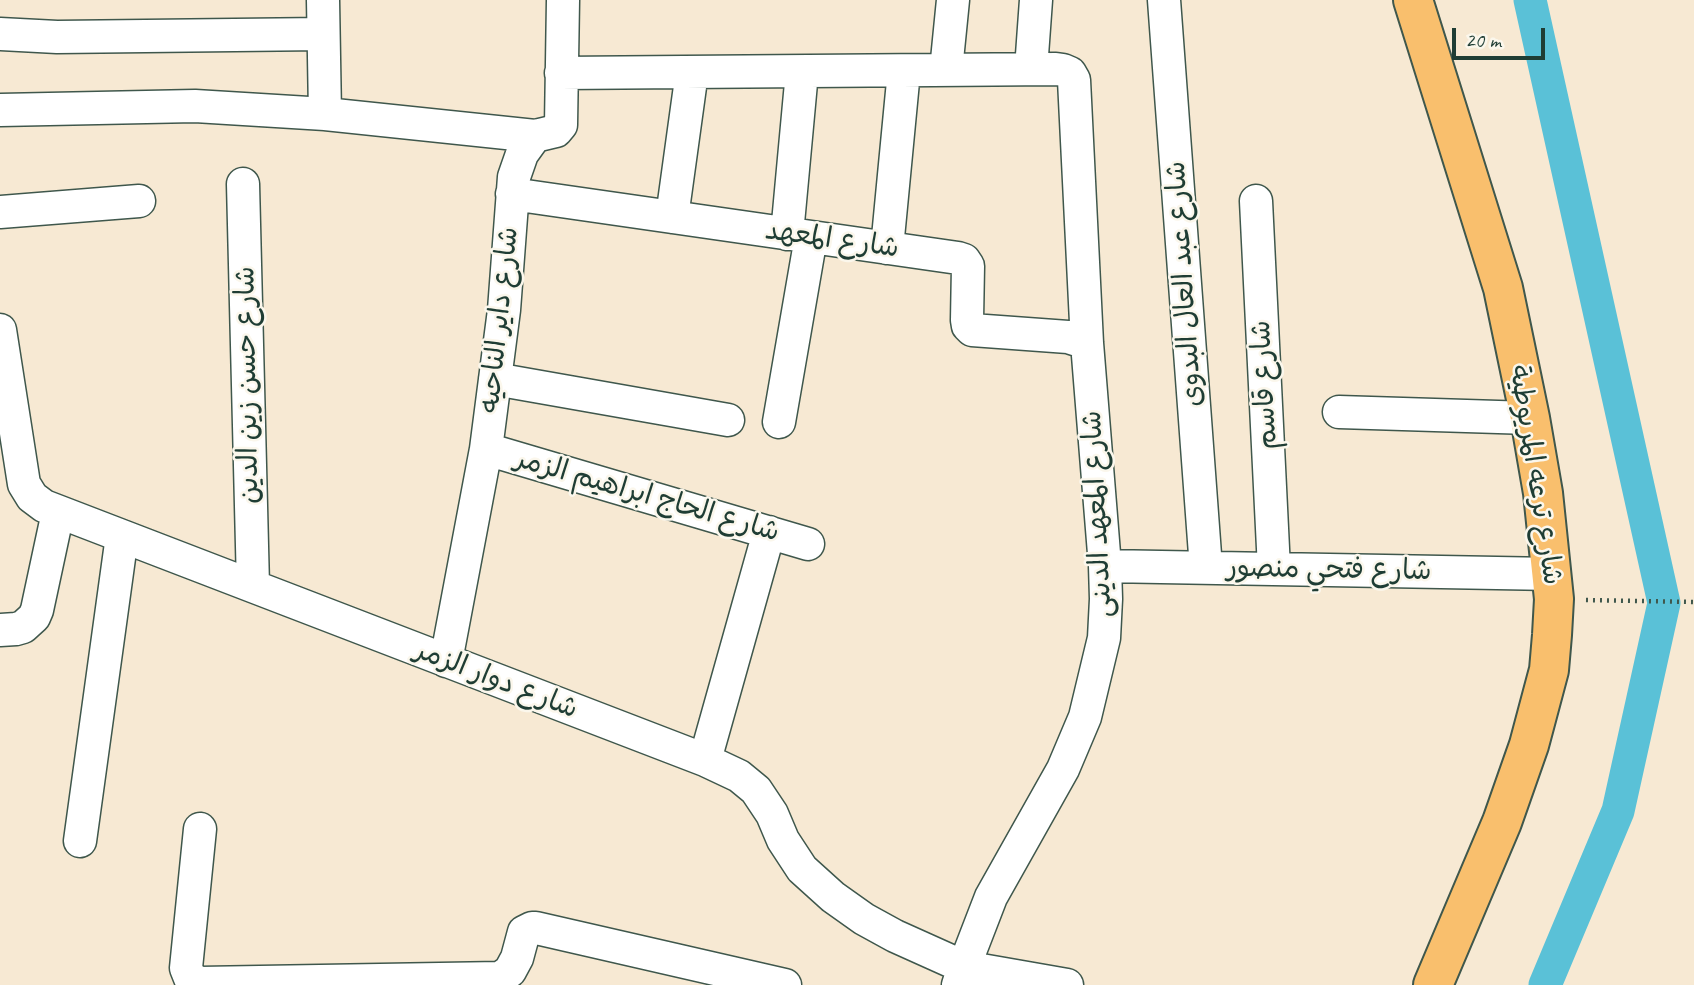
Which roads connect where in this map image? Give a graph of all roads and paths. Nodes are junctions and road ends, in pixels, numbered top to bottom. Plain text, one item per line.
1 (323, 0) edge
2 (563, 0) edge
3 (953, 0) edge
4 (1036, 0) edge
5 (1164, 0) edge
6 (1413, 0) edge
7 (0, 34) edge
8 (323, 34) junction
9 (1031, 69) junction
10 (904, 71) junction
11 (946, 71) junction
12 (692, 72) junction
13 (802, 72) junction
14 (561, 73) junction
15 (0, 110) edge
16 (324, 114) junction
17 (535, 136) junction
18 (243, 184) dead end
19 (512, 194) junction
20 (139, 201) dead end
21 (1256, 201) dead end
22 (0, 212) edge
23 (672, 217) junction
24 (799, 235) junction
25 (887, 248) junction
26 (0, 330) edge
27 (1087, 343) junction
28 (495, 379) junction
29 (1339, 412) dead end
30 (1530, 418) junction
31 (728, 420) dead end
32 (779, 422) dead end
33 (486, 449) junction
34 (58, 512) junction
35 (769, 532) junction
36 (122, 536) junction
37 (808, 544) dead end
38 (1105, 566) junction
39 (1206, 568) junction
40 (1275, 569) junction
41 (1553, 574) junction
42 (253, 586) junction
43 (1587, 600) dead end
44 (1694, 602) edge
45 (0, 630) edge
46 (446, 661) junction
47 (705, 760) junction
48 (200, 829) dead end
49 (80, 841) dead end
50 (961, 976) edge
51 (785, 985) edge
52 (1067, 985) edge
53 (1433, 985) edge

1 - 8 street
2 - 14 street, شارع داير الناحيه
3 - 11 street
4 - 9 street
5 - 39 street, شارع عبد العال البدوى
6 - 30 main road, شارع ترعه المريوطية
7 - 8 street
8 - 16 street
9 - 11 street
9 - 27 street, شارع المعهد الدينى
10 - 11 street
10 - 13 street
10 - 25 street
12 - 13 street
12 - 14 street
12 - 23 street
13 - 24 street
14 - 17 street, شارع داير الناحيه
15 - 16 street
16 - 17 street
17 - 19 street, شارع داير الناحيه
18 - 42 street, شارع حسن زين الدين
19 - 23 street, شارع المعهد
19 - 28 street, شارع داير الناحيه
20 - 22 street
21 - 40 street, شارع قاسم
23 - 24 street, شارع المعهد
24 - 25 street, شارع المعهد
24 - 32 street
25 - 27 street, شارع المعهد
26 - 34 street, شارع دوار الزمر
27 - 38 street, شارع المعهد الدينى
28 - 31 street
28 - 33 street, شارع داير الناحيه
29 - 30 street
30 - 41 main road, شارع ترعه المريوطية
33 - 35 street, شارع الحاج ابراهيم الزمر
33 - 46 street, شارع داير الناحيه
34 - 36 street, شارع دوار الزمر
34 - 45 street
35 - 37 street, شارع الحاج ابراهيم الزمر
35 - 47 street
36 - 42 street, شارع دوار الزمر
36 - 49 street
38 - 39 street, شارع فتحي منصور
38 - 50 street, شارع المعهد الدينى
39 - 40 street, شارع فتحي منصور
40 - 41 street, شارع فتحي منصور
41 - 53 main road, شارع ترعه المريوطية
42 - 46 street, شارع دوار الزمر
43 - 44 path
46 - 47 street, شارع دوار الزمر
47 - 50 street, شارع دوار الزمر
48 - 51 street
50 - 52 street, شارع دوار الزمر

